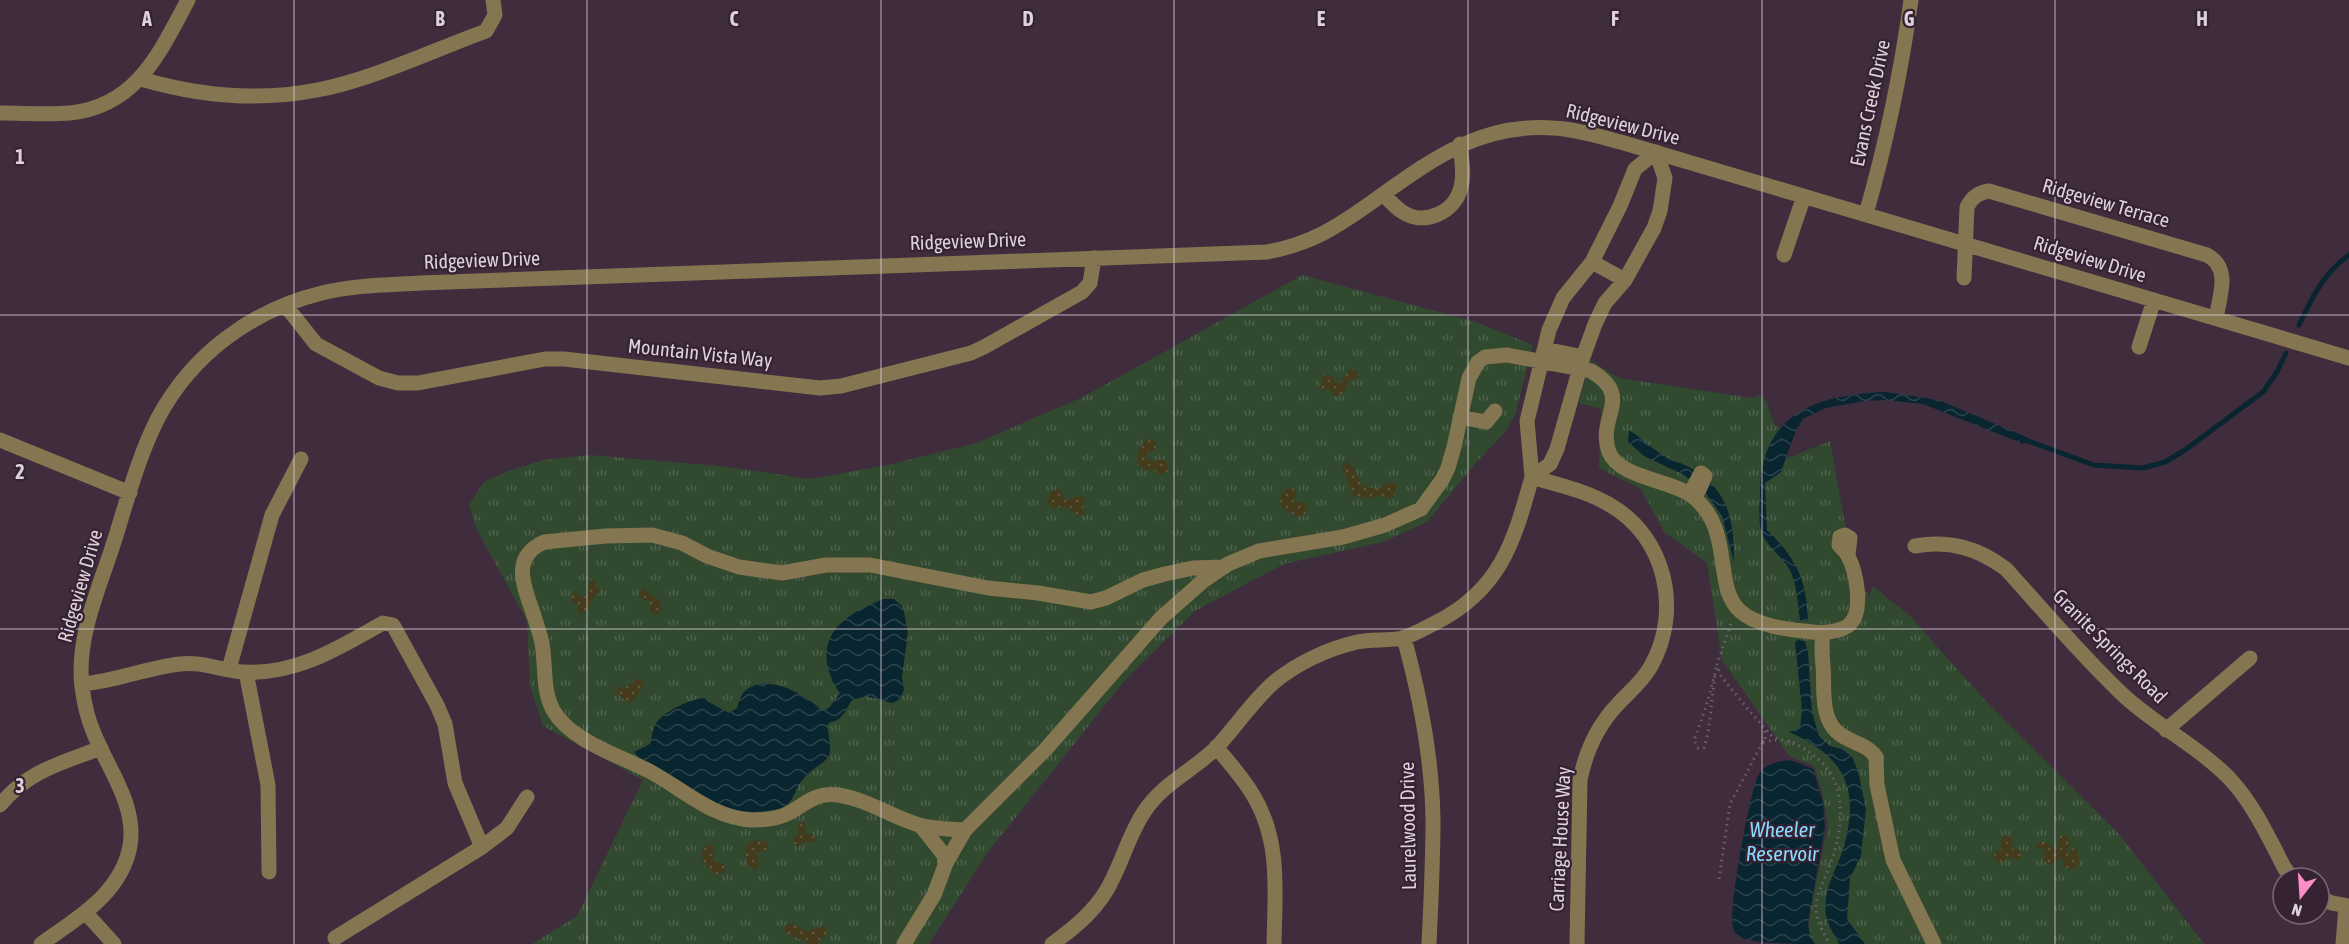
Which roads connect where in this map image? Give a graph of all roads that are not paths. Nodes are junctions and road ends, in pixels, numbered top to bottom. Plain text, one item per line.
1 (188, 0) edge
2 (493, 0) edge
3 (1911, 0) edge
4 (141, 78) junction
5 (0, 113) edge
6 (1460, 144) junction
7 (1656, 152) junction
8 (1383, 194) junction
9 (1804, 196) junction
10 (1866, 214) junction
11 (1966, 244) junction
12 (1784, 255) dead end
13 (1095, 258) junction
14 (1592, 262) junction
15 (1964, 278) dead end
16 (1625, 280) junction
17 (2154, 300) junction
18 (285, 304) junction
19 (2216, 318) junction
20 (2139, 347) dead end
21 (1543, 355) junction
22 (2349, 358) edge
23 (1581, 362) junction
24 (1495, 411) dead end
25 (1460, 417) junction
26 (0, 440) edge
27 (301, 459) dead end
28 (1533, 477) junction
29 (130, 493) junction
30 (1915, 546) dead end
31 (1848, 555) dead end
32 (1224, 567) junction
33 (1823, 633) junction
34 (1404, 638) junction
35 (2250, 658) dead end
36 (229, 669) junction
37 (246, 672) junction
38 (82, 684) junction
39 (2166, 730) junction
40 (1216, 747) junction
41 (100, 748) junction
42 (527, 797) dead end
43 (0, 805) edge
44 (921, 826) junction
45 (964, 830) junction
46 (482, 847) junction
47 (945, 864) junction
48 (2283, 866) edge
49 (269, 872) dead end
50 (2331, 901) edge
51 (2348, 906) edge
52 (85, 912) junction
53 (335, 938) dead end
54 (1063, 941) edge
55 (41, 944) edge
56 (114, 944) edge
57 (904, 944) edge
58 (1274, 944) edge
59 (1429, 944) edge
60 (1577, 944) edge
61 (1934, 944) edge
62 (2343, 944) edge

1 - 4 street
2 - 4 street
3 - 10 street, Evans Creek Drive
4 - 5 street
6 - 7 street, Ridgeview Drive
6 - 8 street, Ridgeview Drive
6 - 8 street
7 - 9 street, Ridgeview Drive
7 - 14 street
7 - 16 street
8 - 13 street, Ridgeview Drive
9 - 10 street, Ridgeview Drive
9 - 12 street
10 - 11 street, Ridgeview Drive
11 - 15 street
11 - 17 street, Ridgeview Drive
11 - 19 street, Ridgeview Terrace
13 - 18 street, Ridgeview Drive
13 - 18 street, Mountain Vista Way
14 - 16 street
14 - 21 street
16 - 23 street
17 - 19 street, Ridgeview Drive
17 - 20 street
18 - 29 street, Ridgeview Drive
19 - 22 street, Ridgeview Drive
21 - 23 street
21 - 25 street
21 - 28 street
23 - 28 street
23 - 33 street
24 - 25 street
25 - 32 street
26 - 29 street
27 - 36 street
28 - 34 street
28 - 60 street, Carriage House Way
29 - 38 street, Ridgeview Drive
30 - 39 street, Granite Springs Road
31 - 33 street
32 - 44 street
32 - 45 street
33 - 61 street
34 - 40 street
34 - 59 street, Laurelwood Drive
35 - 39 street
36 - 37 street
36 - 38 street
37 - 46 street
37 - 49 street
38 - 41 street, Ridgeview Drive
39 - 48 street, Granite Springs Road
40 - 54 street
40 - 58 street
41 - 43 street
41 - 52 street, Ridgeview Drive
42 - 46 street
44 - 45 street
44 - 47 street
45 - 47 street
46 - 53 street
47 - 57 street
50 - 51 street
51 - 62 street
52 - 55 street, Ridgeview Drive
52 - 56 street

